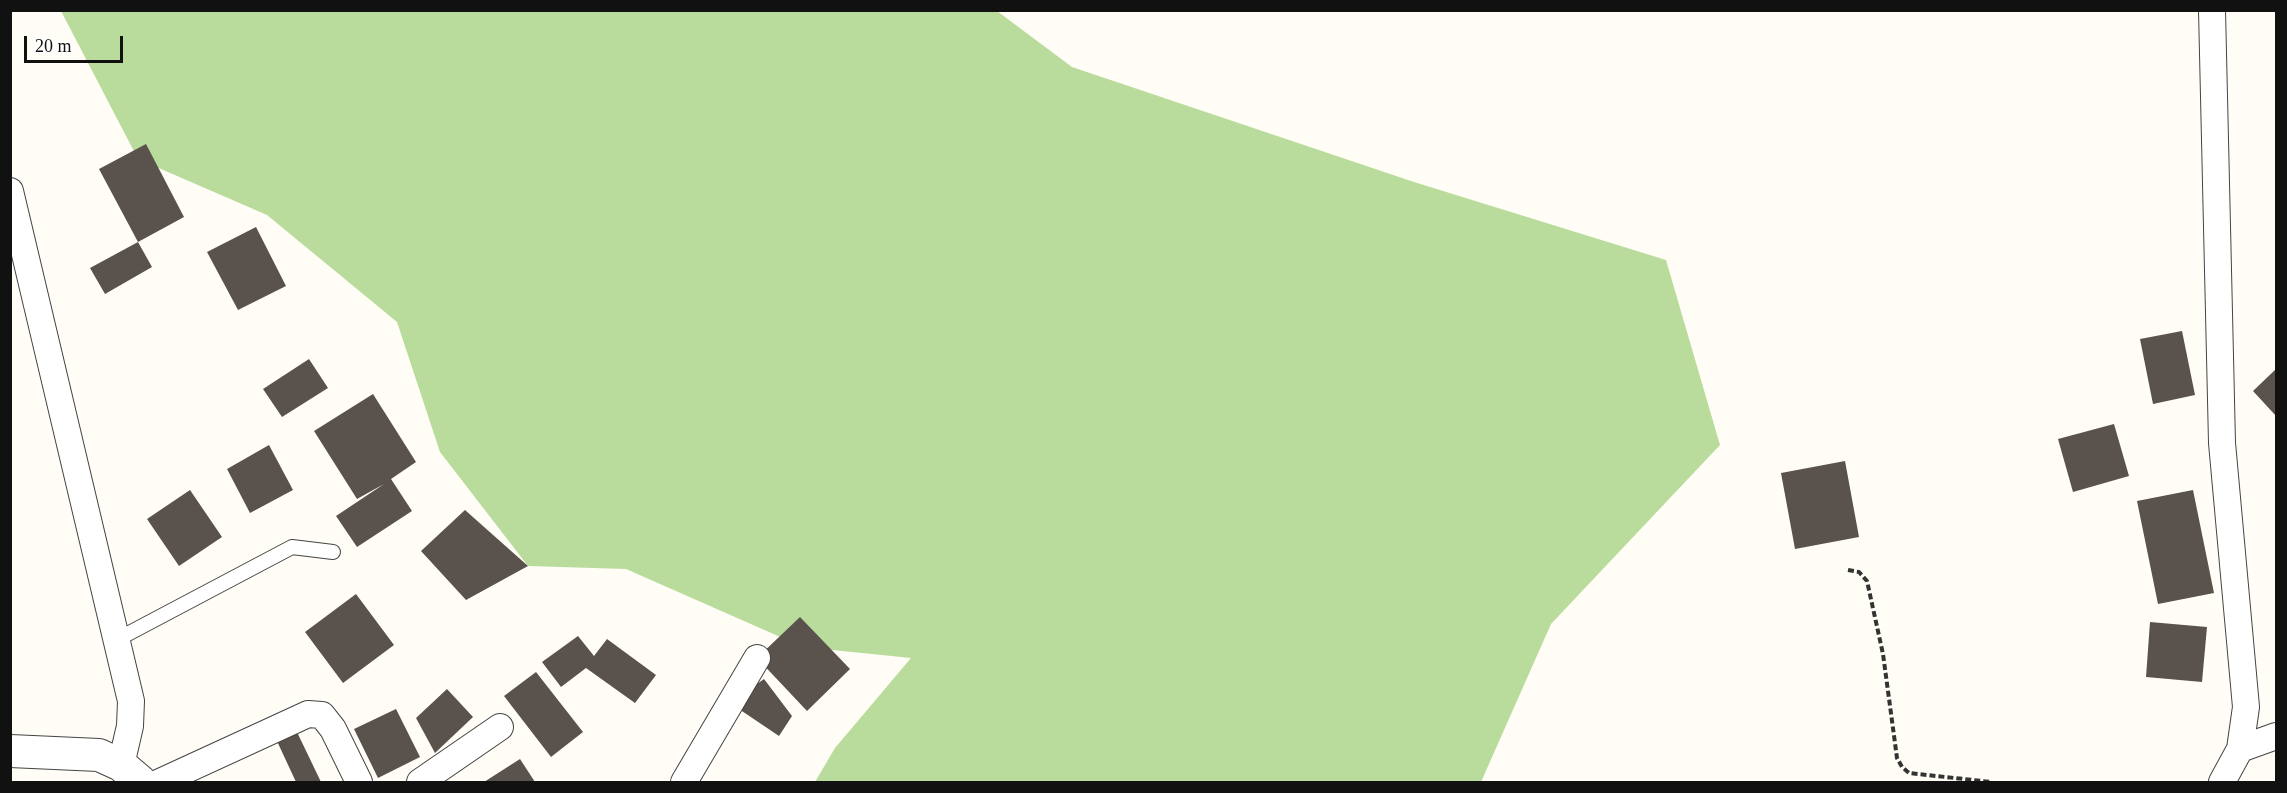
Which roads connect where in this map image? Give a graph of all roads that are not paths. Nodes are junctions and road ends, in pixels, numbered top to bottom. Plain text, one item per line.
1 (2212, 10) edge
2 (10, 191) edge
3 (333, 552) dead end
4 (118, 639) junction
5 (757, 658) dead end
6 (500, 727) dead end
7 (2277, 736) edge
8 (2240, 749) junction
9 (10, 751) edge
10 (131, 774) edge
11 (160, 783) edge
12 (359, 783) edge
13 (420, 783) edge
14 (684, 783) edge
15 (2222, 783) edge

1 - 8 street
2 - 4 street
3 - 4 lane
4 - 10 street
5 - 14 street
6 - 13 street
7 - 8 street
8 - 15 street
9 - 10 street
11 - 12 street

